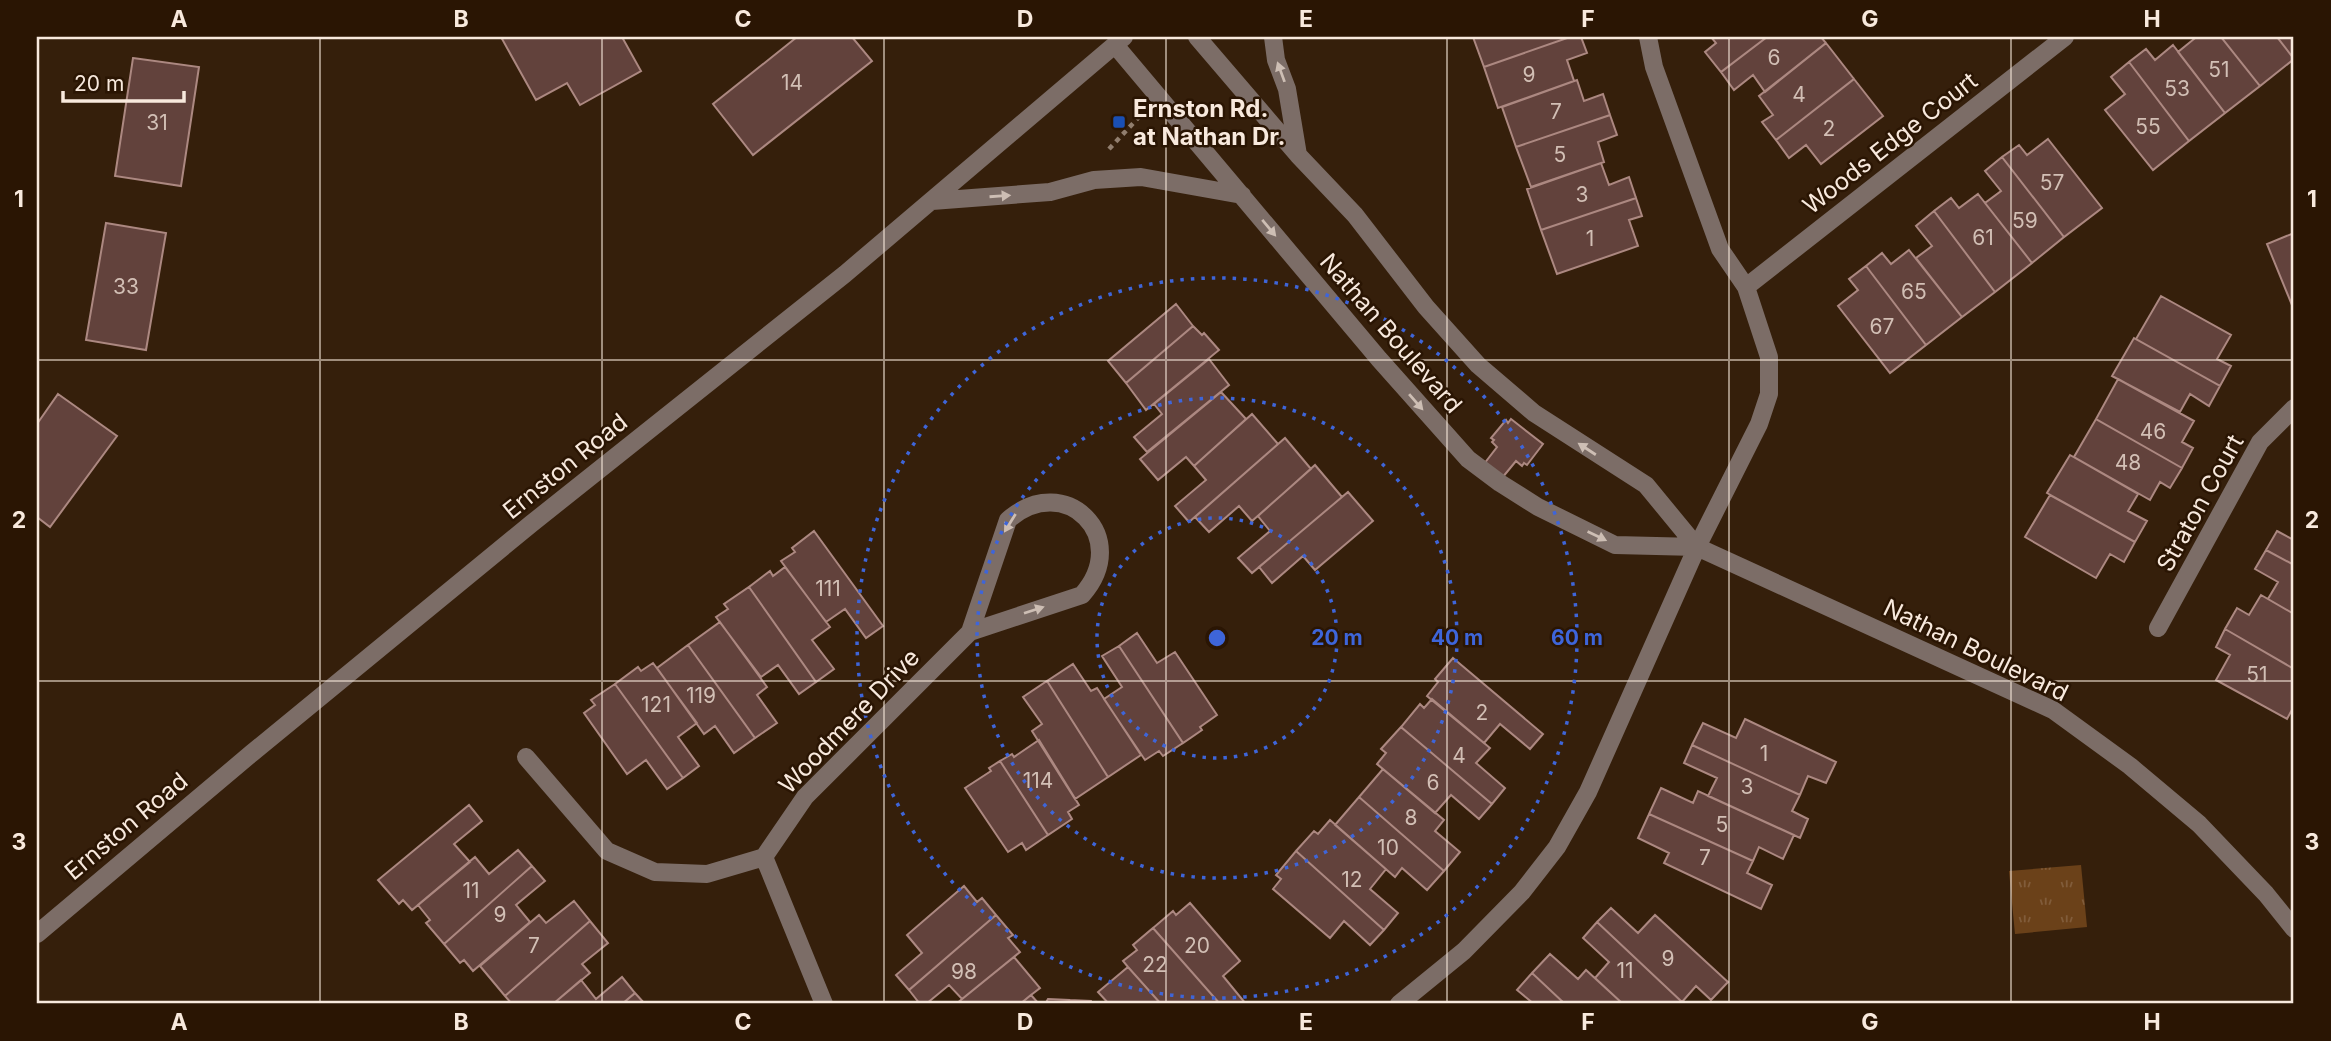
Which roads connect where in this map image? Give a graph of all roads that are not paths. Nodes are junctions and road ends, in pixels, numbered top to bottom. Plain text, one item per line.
1 (1197, 37) edge
2 (1273, 37) edge
3 (1648, 37) edge
4 (2065, 37) edge
5 (1119, 41) edge
6 (1298, 155) junction
7 (1242, 195) junction
8 (932, 201) junction
9 (1746, 287) junction
10 (2294, 408) edge
11 (1697, 547) junction
12 (2158, 628) dead end
13 (970, 632) junction
14 (526, 757) dead end
15 (764, 856) junction
16 (2294, 929) edge
17 (37, 934) edge
18 (824, 1004) edge
19 (1399, 1004) edge

1 - 6 street, Nathan Boulevard
6 -> 2 street
3 - 9 street
4 - 9 street, Woods Edge Court
5 - 7 street, Nathan Boulevard
5 - 8 street, Ernston Road
11 -> 6 street, Nathan Boulevard
8 -> 7 street
7 -> 11 street, Nathan Boulevard
8 - 17 street, Ernston Road
9 - 11 street
10 - 12 street, Straton Court
11 - 16 street, Nathan Boulevard
11 - 19 street
13 -> 13 street, Woodmere Drive
13 - 15 street, Woodmere Drive
14 - 15 street
15 - 18 street

